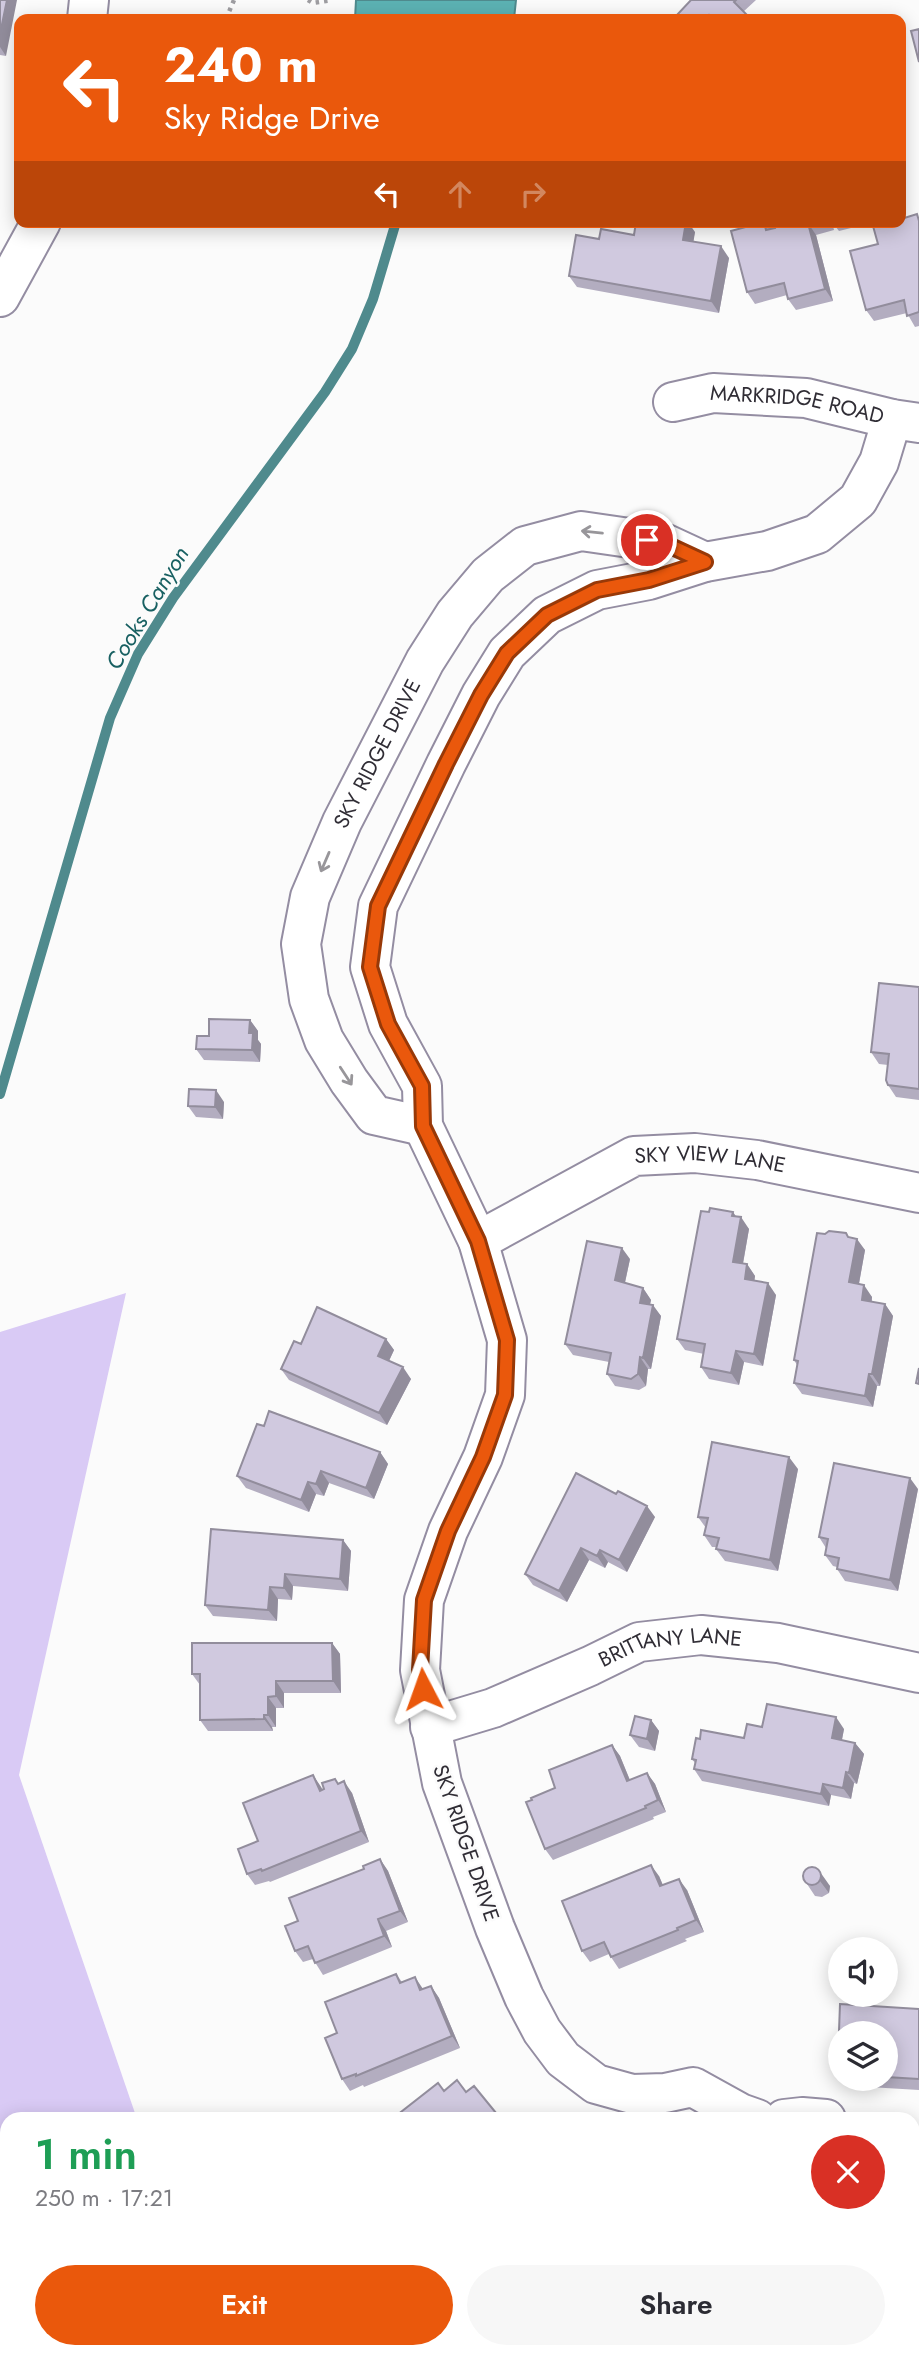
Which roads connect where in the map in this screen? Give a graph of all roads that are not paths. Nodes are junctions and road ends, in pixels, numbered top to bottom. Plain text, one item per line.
1 (37, 228) edge
2 (6, 276) edge
3 (673, 402) dead end
4 (905, 421) edge
5 (705, 562) junction
6 (423, 1126) junction
7 (919, 1193) edge
8 (478, 1241) junction
9 (919, 1673) edge
10 (430, 1727) junction
11 (738, 2112) edge

1 - 2 street
3 - 4 street, MARKRIDGE ROAD
4 - 5 street, SKY RIDGE DRIVE
5 - 6 street, SKY RIDGE DRIVE
5 -> 6 street, SKY RIDGE DRIVE
6 - 8 street, SKY RIDGE DRIVE
7 - 8 street, SKY VIEW LANE
8 - 10 street, SKY RIDGE DRIVE
9 - 10 street, BRITTANY LANE
10 - 11 street, SKY RIDGE DRIVE

